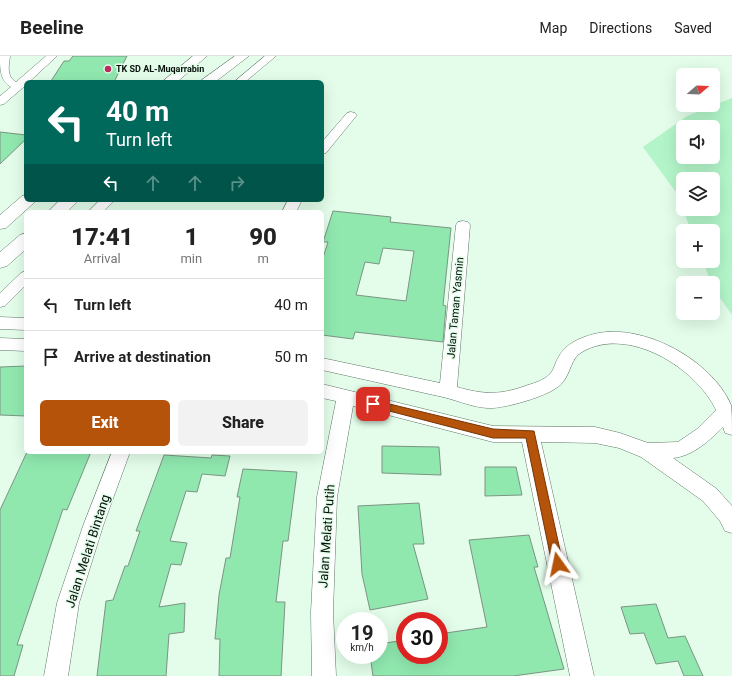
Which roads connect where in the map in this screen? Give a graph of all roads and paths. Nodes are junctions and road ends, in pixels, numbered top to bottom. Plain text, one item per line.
1 (5, 56) edge
2 (52, 56) edge
3 (186, 56) edge
4 (201, 56) edge
5 (232, 56) edge
6 (243, 56) edge
7 (271, 56) edge
8 (25, 80) edge
9 (162, 80) edge
10 (171, 80) edge
11 (205, 80) edge
12 (209, 80) edge
13 (241, 80) edge
14 (24, 81) edge
15 (18, 86) junction
16 (0, 102) edge
17 (351, 115) dead end
18 (324, 148) edge
19 (26, 202) edge
20 (68, 202) edge
21 (106, 202) edge
22 (59, 210) edge
23 (97, 210) edge
24 (0, 224) edge
25 (463, 225) dead end
26 (24, 241) edge
27 (0, 262) edge
28 (24, 278) edge
29 (0, 302) edge
30 (0, 323) edge
31 (24, 324) edge
32 (0, 344) edge
33 (24, 345) edge
34 (324, 364) edge
35 (324, 391) edge
36 (448, 391) junction
37 (346, 396) junction
38 (728, 420) edge
39 (530, 434) junction
40 (648, 451) junction
41 (121, 454) edge
42 (732, 524) edge
43 (56, 676) edge
44 (324, 676) edge
45 (582, 676) edge

1 - 15 street
2 - 8 street
3 - 9 highway
4 - 10 highway
5 - 11 highway
6 - 12 highway
7 - 13 street
14 - 15 street
15 - 16 street
17 - 18 street
19 - 24 highway
20 - 22 highway
21 - 23 street
25 - 36 street, Jalan Taman Yasmin
26 - 27 highway
28 - 29 street
30 - 31 street
32 - 33 street
34 - 36 street
35 - 37 street
36 - 38 street
37 - 39 street
37 - 44 street, Jalan Melati Putih
38 - 40 street
39 - 40 street
39 - 45 street
40 - 42 street
41 - 43 street, Jalan Melati Bintang

